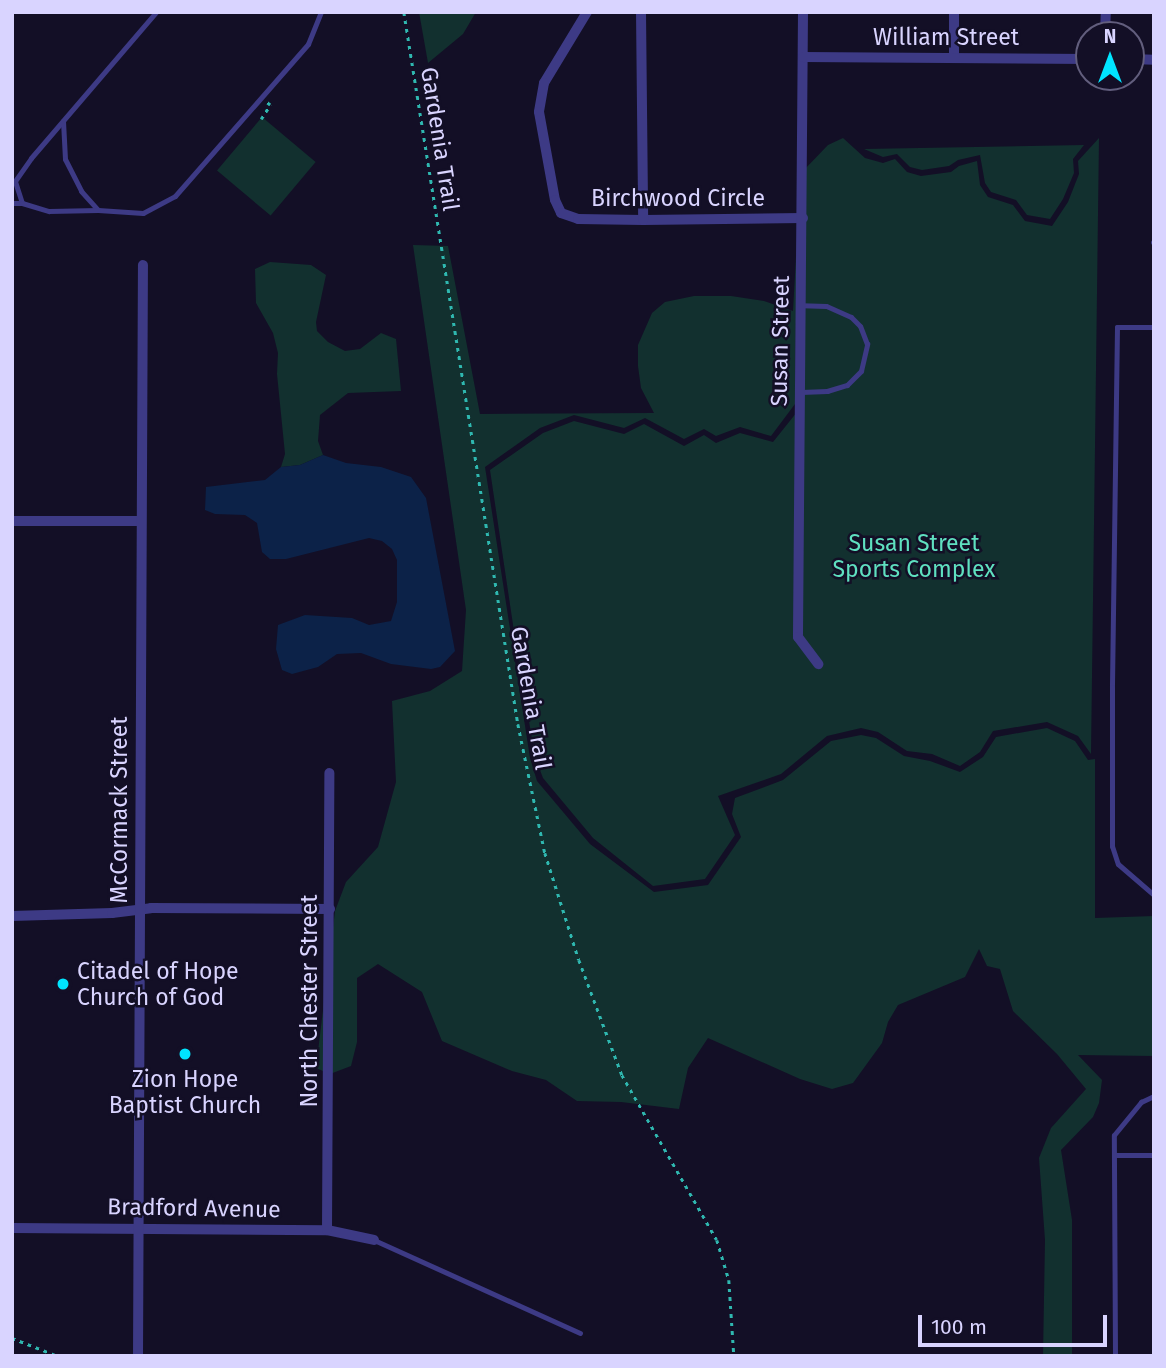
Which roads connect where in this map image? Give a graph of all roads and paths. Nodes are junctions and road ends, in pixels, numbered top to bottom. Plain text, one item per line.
1 (156, 12) edge
2 (321, 12) edge
3 (404, 12) edge
4 (587, 12) edge
5 (641, 12) edge
6 (803, 12) edge
7 (954, 12) edge
8 (803, 57) junction
9 (954, 57) junction
10 (1075, 59) edge
11 (62, 121) junction
12 (14, 182) edge
13 (12, 203) edge
14 (22, 203) junction
15 (98, 210) junction
16 (803, 218) junction
17 (643, 220) junction
18 (144, 265) dead end
19 (802, 304) junction
20 (1154, 327) edge
21 (801, 392) junction
22 (12, 521) edge
23 (141, 521) junction
24 (818, 664) dead end
25 (329, 773) dead end
26 (1154, 895) edge
27 (330, 909) junction
28 (139, 910) junction
29 (12, 916) edge
30 (1154, 1096) edge
31 (1114, 1155) junction
32 (1154, 1155) edge
33 (12, 1228) edge
34 (138, 1228) junction
35 (327, 1230) junction
36 (374, 1240) joint
37 (580, 1333) dead end
38 (12, 1338) edge
39 (58, 1356) edge
40 (138, 1356) edge
41 (734, 1356) edge
42 (1115, 1356) edge

1 - 11 lane
2 - 15 lane
3 - 41 path, Gardenia Trail
4 - 17 street, Birchwood Circle
5 - 17 street
6 - 8 street, Susan Street
7 - 9 street
8 - 9 street, William Street
8 - 16 street, Susan Street
9 - 10 street, William Street
11 - 12 lane
11 - 15 lane
12 - 14 lane
13 - 14 lane
14 - 15 lane
16 - 17 street, Birchwood Circle
16 - 19 street, Susan Street
18 - 23 street, McCormack Street
19 - 21 street, Susan Street
19 - 21 lane
20 - 26 lane
21 - 24 street, Susan Street
22 - 23 street
23 - 28 street, McCormack Street
25 - 27 street, North Chester Street
27 - 28 street
27 - 35 street, North Chester Street
28 - 29 street
28 - 34 street, McCormack Street
30 - 31 lane
31 - 32 lane
31 - 42 lane
33 - 34 street, Bradford Avenue
34 - 35 street, Bradford Avenue
34 - 40 street, McCormack Street
35 - 36 street, Bradford Avenue
36 - 37 lane
38 - 39 path

